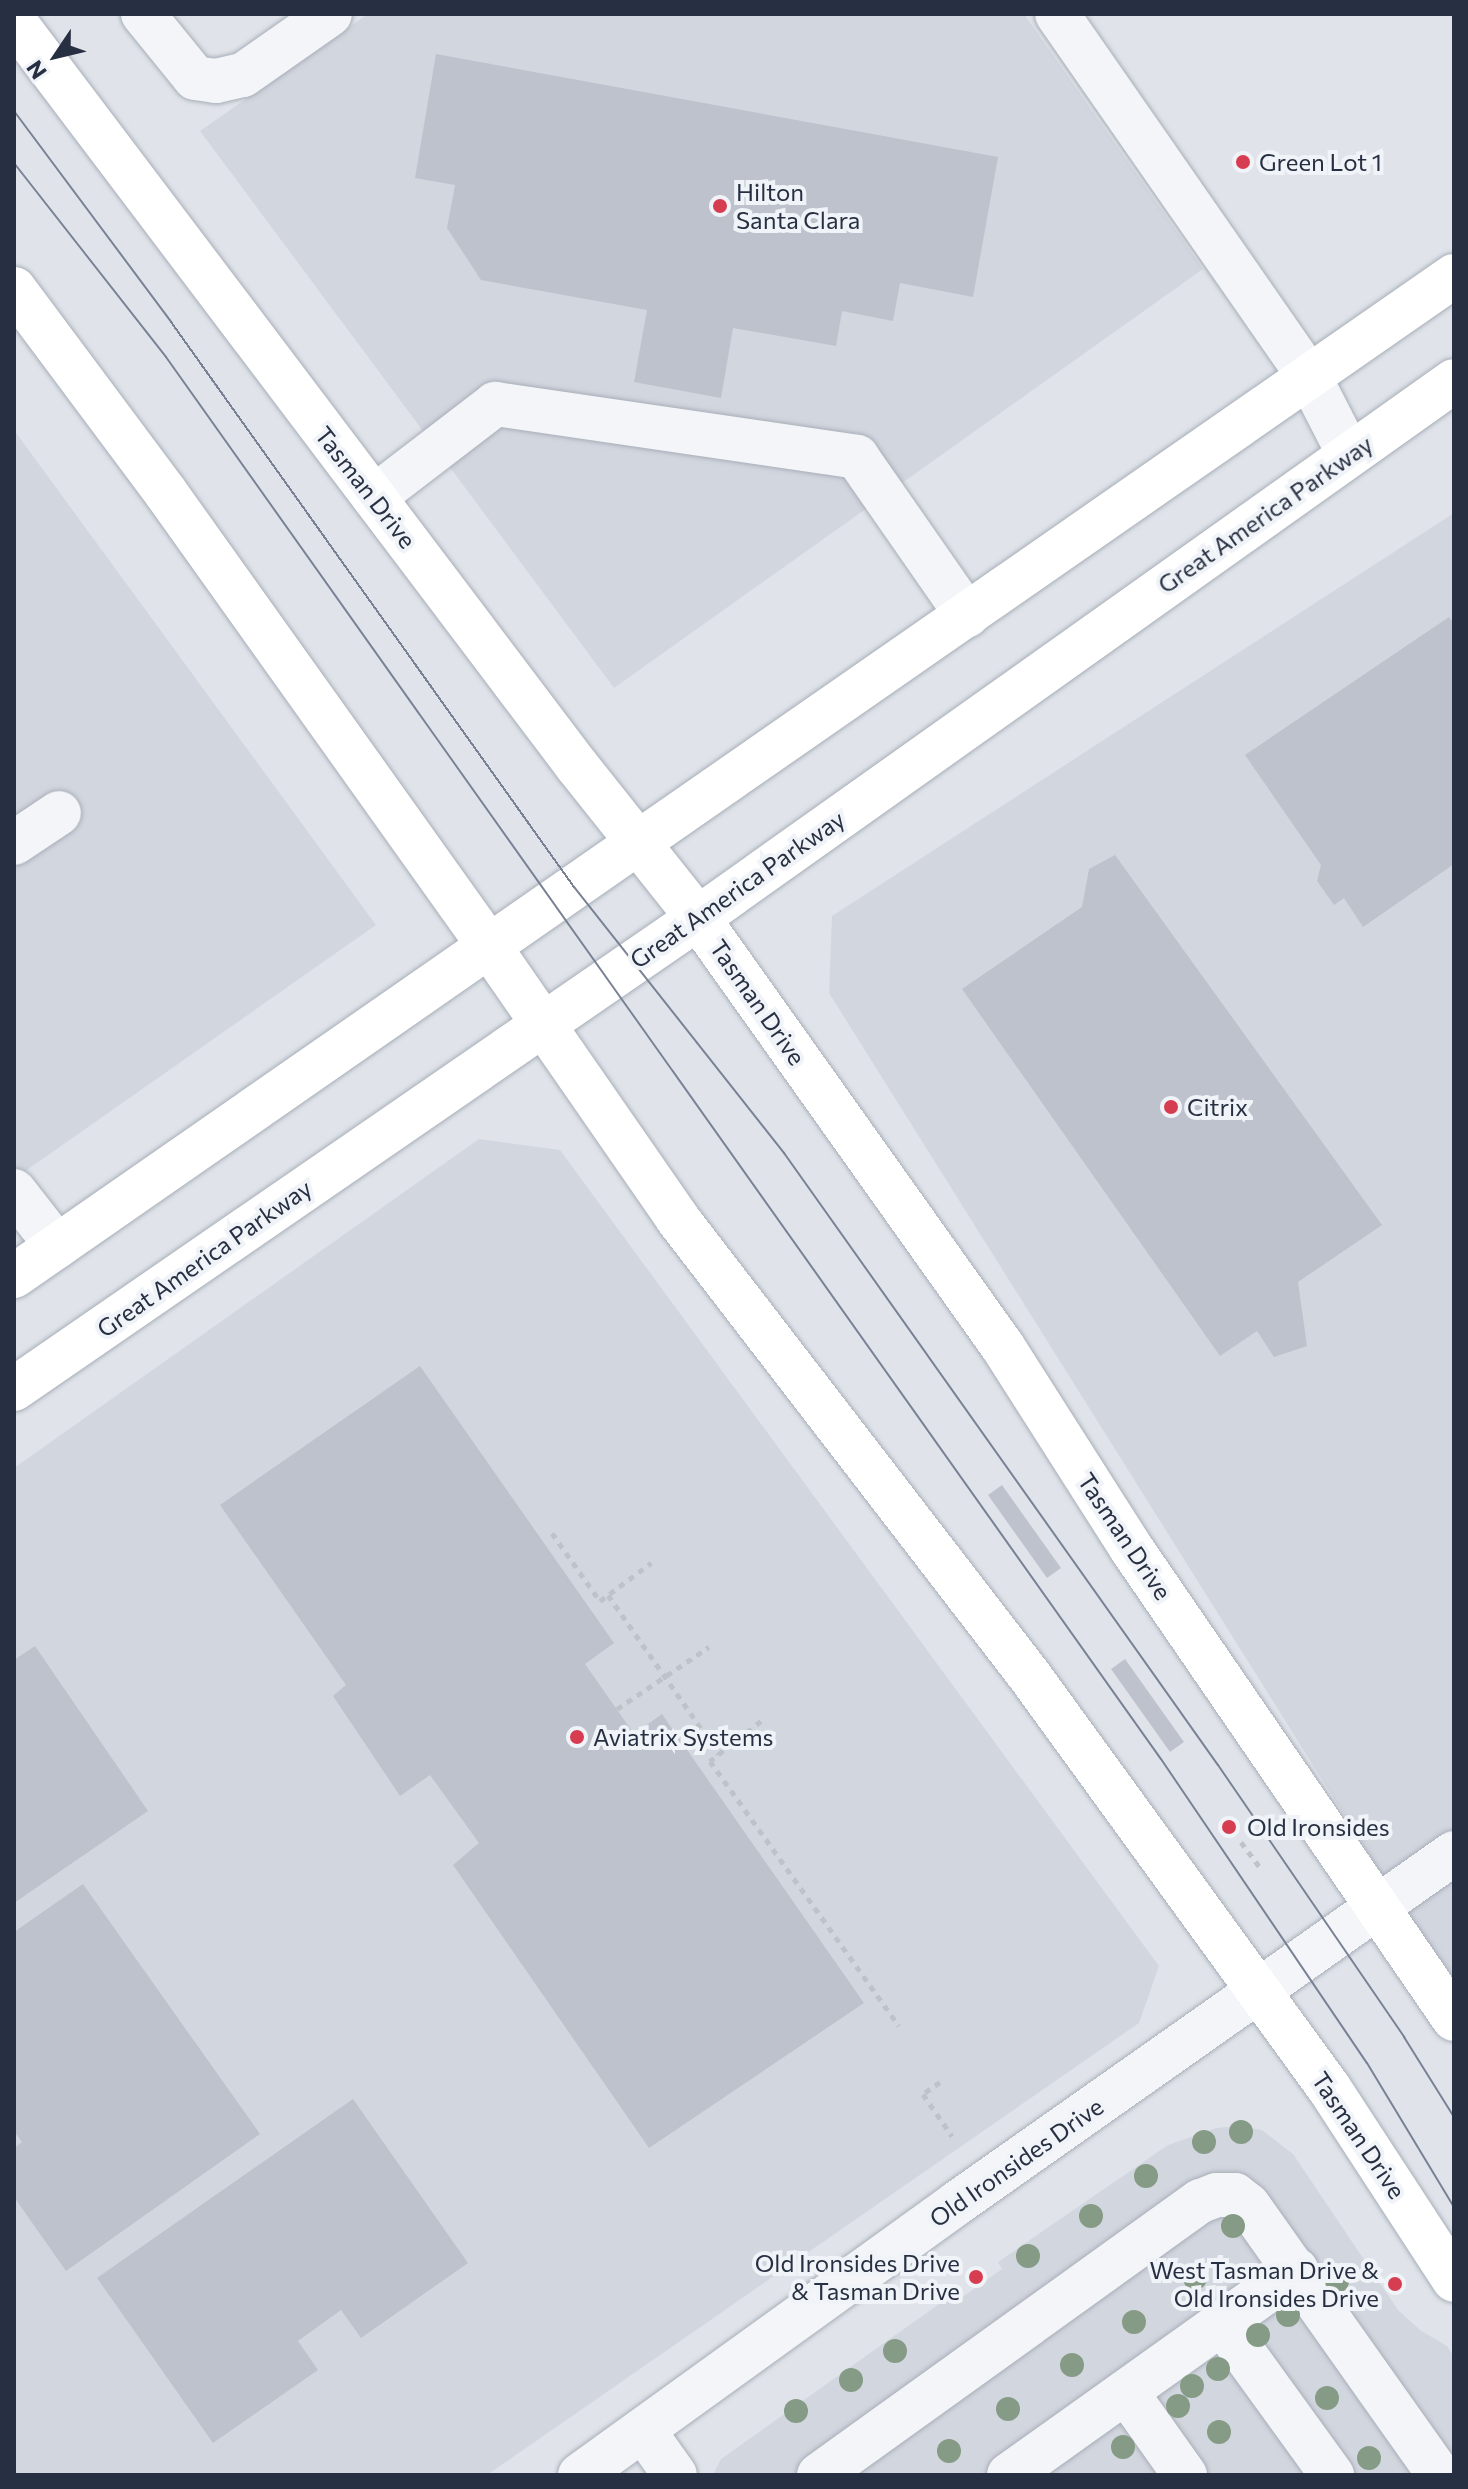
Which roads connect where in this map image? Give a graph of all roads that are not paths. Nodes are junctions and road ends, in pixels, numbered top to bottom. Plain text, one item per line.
1 (144, 14) edge
2 (330, 14) edge
3 (1057, 14) edge
4 (14, 21) edge
5 (1454, 276) edge
6 (14, 289) edge
7 (1309, 376) junction
8 (1454, 381) edge
9 (1349, 454) junction
10 (374, 497) junction
11 (967, 615) junction
12 (39, 806) edge
13 (637, 842) junction
14 (14, 843) edge
15 (698, 918) junction
16 (489, 946) junction
17 (543, 1023) junction
18 (14, 1191) edge
19 (57, 1246) junction
20 (14, 1276) edge
21 (14, 1389) edge
22 (1454, 1853) edge
23 (1379, 1905) junction
24 (1258, 1991) junction
25 (1454, 2019) edge
26 (1296, 2270) junction
27 (1454, 2280) edge
28 (1222, 2323) junction
29 (1126, 2392) junction
30 (643, 2430) junction
31 (580, 2475) edge
32 (675, 2475) edge
33 (819, 2475) edge
34 (1009, 2475) edge
35 (1185, 2475) edge
36 (1332, 2475) edge
37 (1439, 2475) edge

1 - 2 street
3 - 7 street
4 - 10 main road, Tasman Drive
5 - 7 main road
6 - 16 main road, Tasman Drive
7 - 9 street
7 - 11 main road
8 - 9 main road, Great America Parkway
9 - 15 main road, Great America Parkway
10 - 11 street
10 - 13 main road, Tasman Drive
11 - 13 main road
12 - 14 street
13 - 15 main road, Tasman Drive
13 - 16 main road
15 - 17 main road, Great America Parkway
15 - 23 main road, Tasman Drive
16 - 17 main road, Tasman Drive
16 - 19 main road
17 - 21 main road, Great America Parkway
17 - 24 main road, Tasman Drive
18 - 19 street
19 - 20 main road
22 - 23 street, Old Ironsides Drive
23 - 24 street, Old Ironsides Drive
23 - 25 main road, Tasman Drive
24 - 27 main road, Tasman Drive
24 - 30 street, Old Ironsides Drive
26 - 28 street
26 - 33 street
26 - 37 street
28 - 29 street
28 - 36 street
29 - 34 street
29 - 35 street
30 - 31 street, Old Ironsides Drive
30 - 32 street

